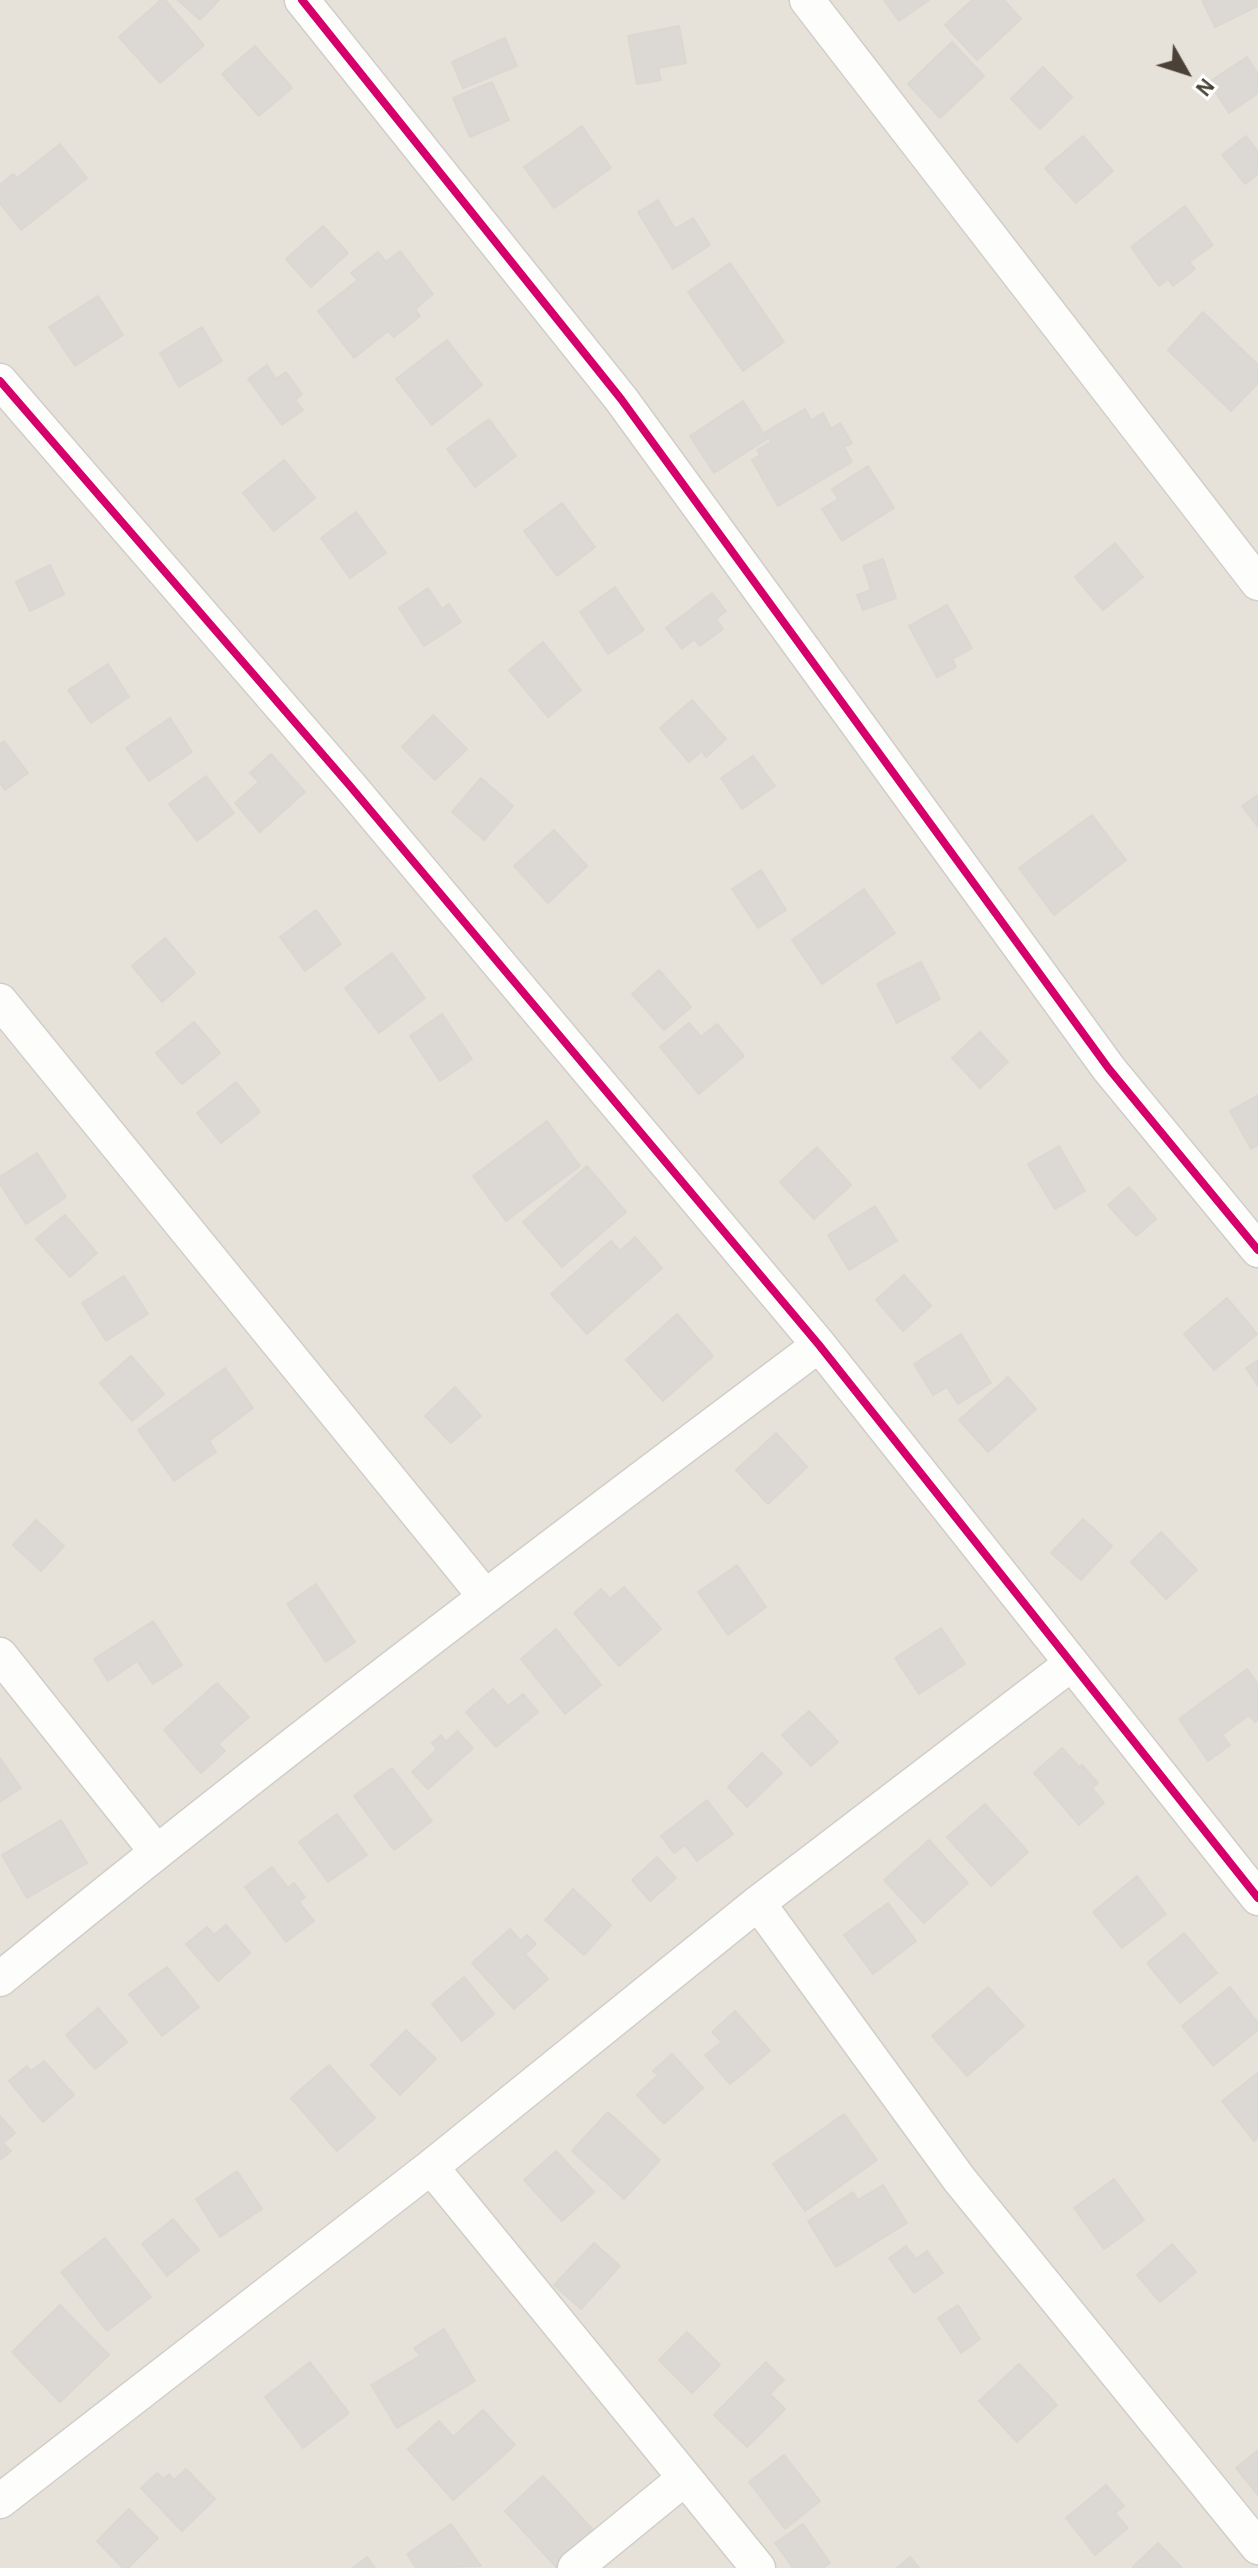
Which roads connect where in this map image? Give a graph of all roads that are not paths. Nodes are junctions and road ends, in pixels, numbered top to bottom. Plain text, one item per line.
1 (302, 0) edge
2 (807, 0) edge
3 (0, 381) edge
4 (1258, 583) edge
5 (0, 1001) edge
6 (1258, 1250) edge
7 (819, 1345) junction
8 (484, 1595) junction
9 (0, 1655) edge
10 (1071, 1664) junction
11 (156, 1851) junction
12 (1258, 1898) edge
13 (758, 1903) junction
14 (0, 1979) edge
15 (431, 2167) junction
16 (685, 2478) junction
17 (0, 2501) edge
18 (1258, 2547) edge
19 (575, 2568) edge
20 (758, 2568) edge

1 - 6 street
2 - 4 street
3 - 7 street
5 - 8 street
7 - 8 street
7 - 10 street
8 - 11 street
9 - 11 street
10 - 12 street
10 - 13 street
11 - 14 street
13 - 15 street
13 - 18 street
15 - 16 street
15 - 17 street
16 - 19 street
16 - 20 street

